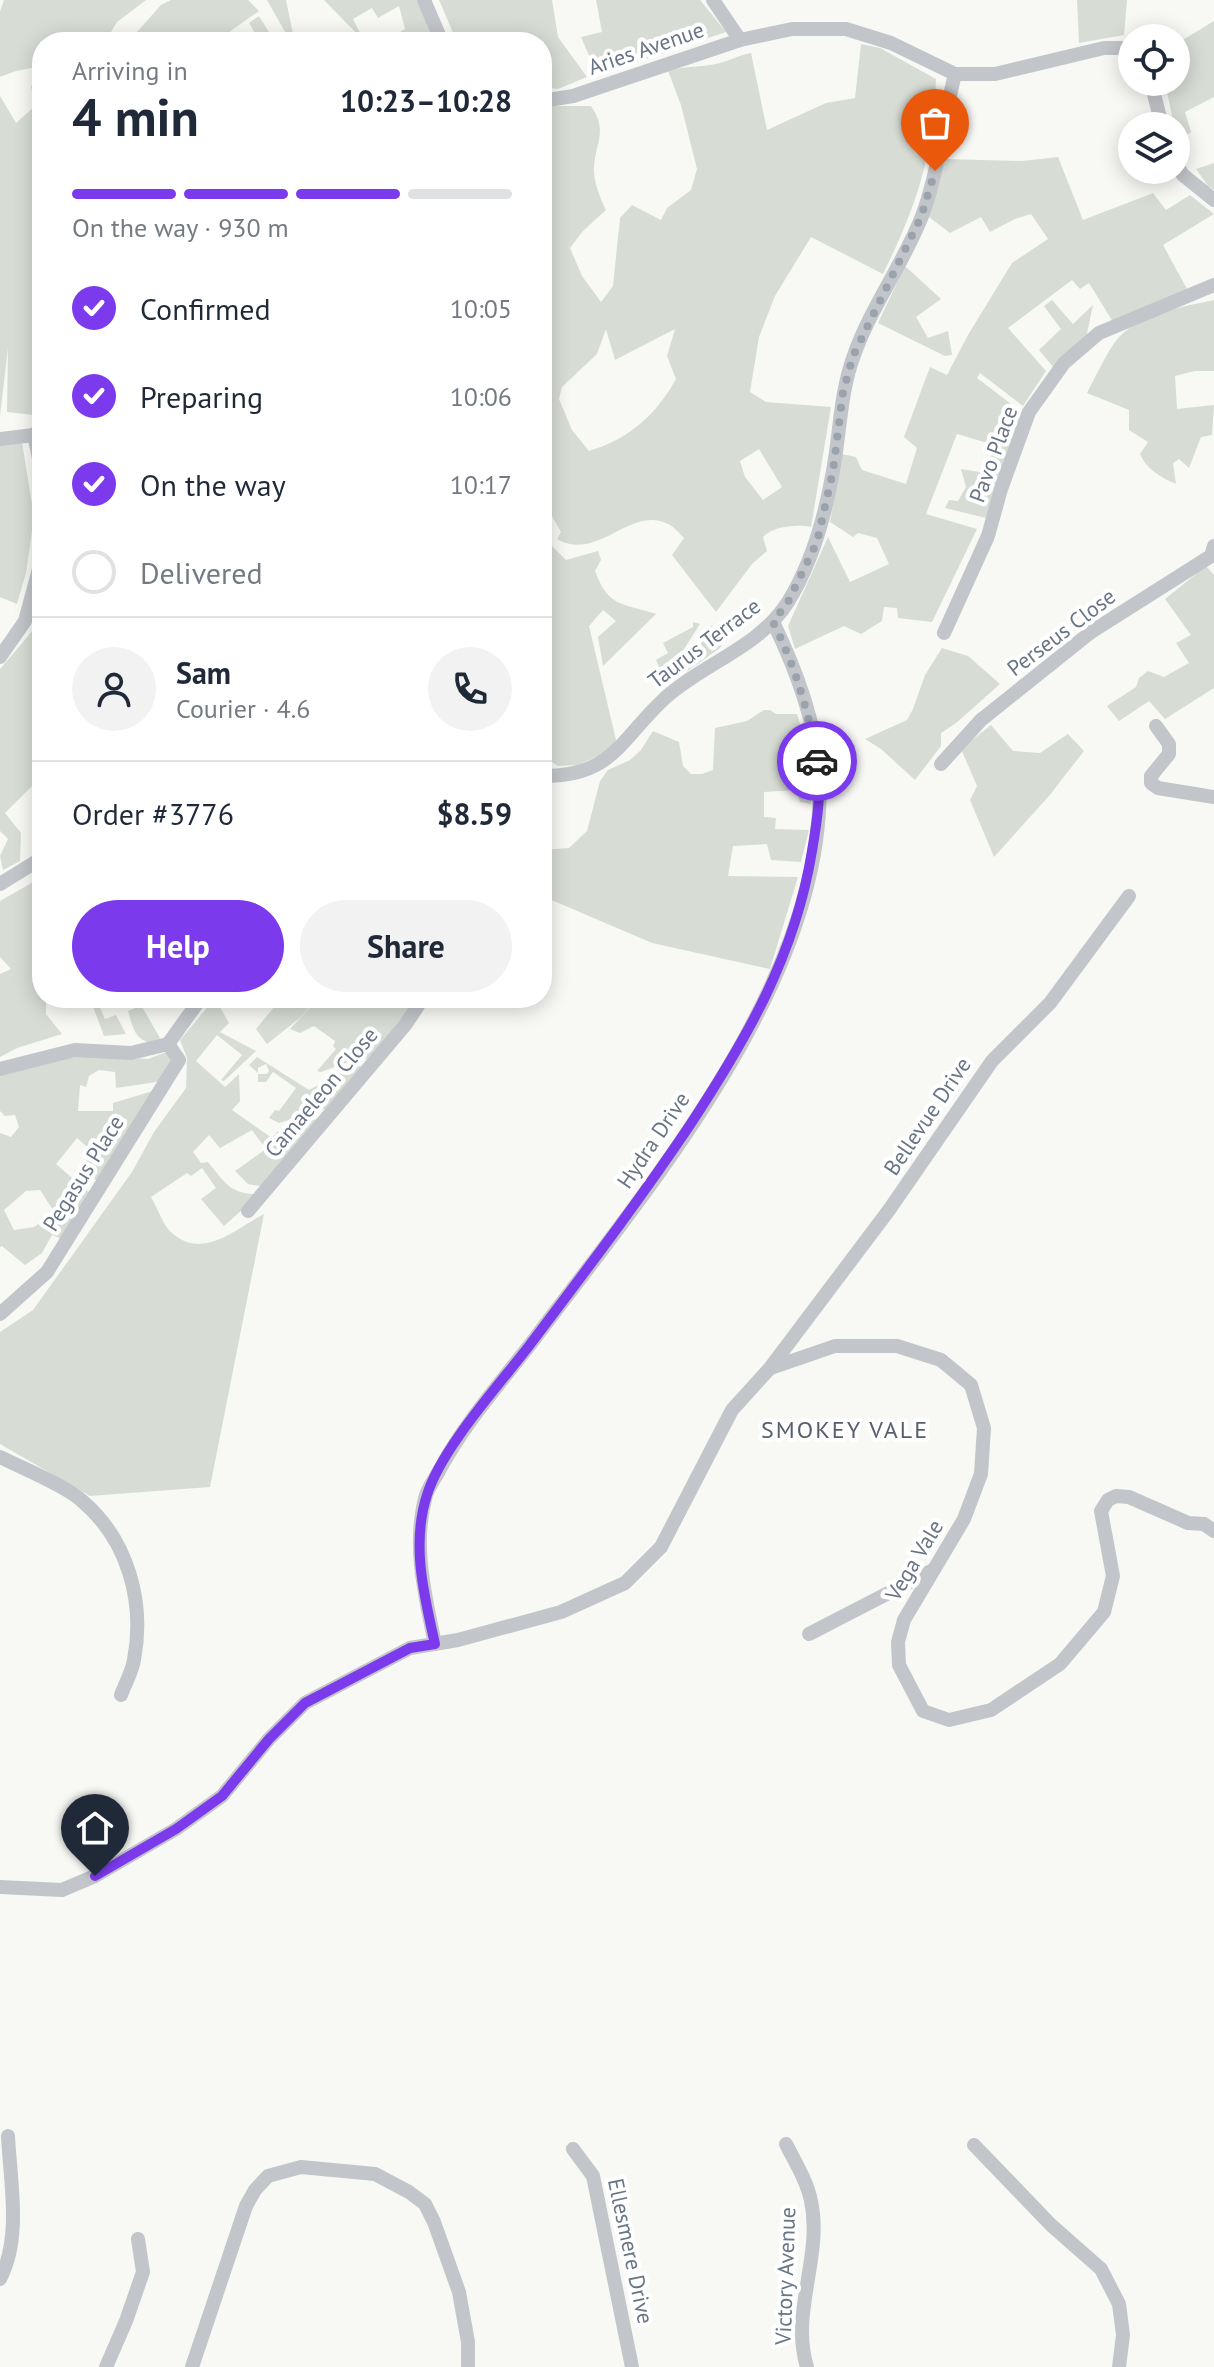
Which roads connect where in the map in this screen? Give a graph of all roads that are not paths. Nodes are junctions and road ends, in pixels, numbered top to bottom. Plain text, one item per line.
1 (424, 0) edge
2 (713, 0) edge
3 (438, 32) edge
4 (740, 40) junction
5 (1118, 48) edge
6 (955, 74) junction
7 (552, 99) edge
8 (1190, 181) edge
9 (1214, 200) edge
10 (1214, 285) edge
11 (32, 435) edge
12 (0, 439) edge
13 (1214, 546) edge
14 (32, 595) edge
15 (773, 622) junction
16 (944, 633) dead end
17 (0, 657) edge
18 (1156, 726) dead end
19 (941, 764) dead end
20 (552, 777) edge
21 (1214, 797) edge
22 (32, 864) edge
23 (0, 884) edge
24 (1129, 896) dead end
25 (194, 1008) edge
26 (416, 1008) edge
27 (168, 1044) junction
28 (0, 1069) edge
29 (248, 1211) dead end
30 (0, 1314) edge
31 (770, 1368) junction
32 (0, 1457) edge
33 (1214, 1531) edge
34 (933, 1570) junction
35 (809, 1634) dead end
36 (435, 1644) junction
37 (121, 1695) dead end
38 (0, 1887) edge
39 (8, 2136) dead end
40 (786, 2144) dead end
41 (974, 2145) dead end
42 (573, 2149) dead end
43 (138, 2239) dead end
44 (0, 2279) edge
45 (106, 2367) edge
46 (192, 2367) edge
47 (468, 2367) edge
48 (632, 2367) edge
49 (807, 2367) edge
50 (1119, 2367) edge

1 - 3 street
2 - 4 street
4 - 6 street, Aries Avenue
4 - 7 street, Aries Avenue
5 - 6 street, Aries Avenue
6 - 15 street, Taurus Terrace
8 - 9 street
10 - 16 street, Pavo Place
11 - 12 street
13 - 19 street, Perseus Close
14 - 17 street
15 - 20 street, Taurus Terrace
15 - 36 street, Hydra Drive
18 - 21 street
22 - 23 street
24 - 31 street, Bellevue Drive
25 - 27 street
26 - 29 street, Camaeleon Close
27 - 28 street
27 - 30 street, Pegasus Place
31 - 34 street, Vega Vale
31 - 36 street, Bellevue Drive
32 - 37 street
33 - 34 street, Vega Vale
34 - 35 street
36 - 38 street, Bellevue Drive
39 - 44 street
40 - 49 street, Victory Avenue
41 - 50 street
42 - 48 street, Ellesmere Drive
43 - 45 street
46 - 47 street

